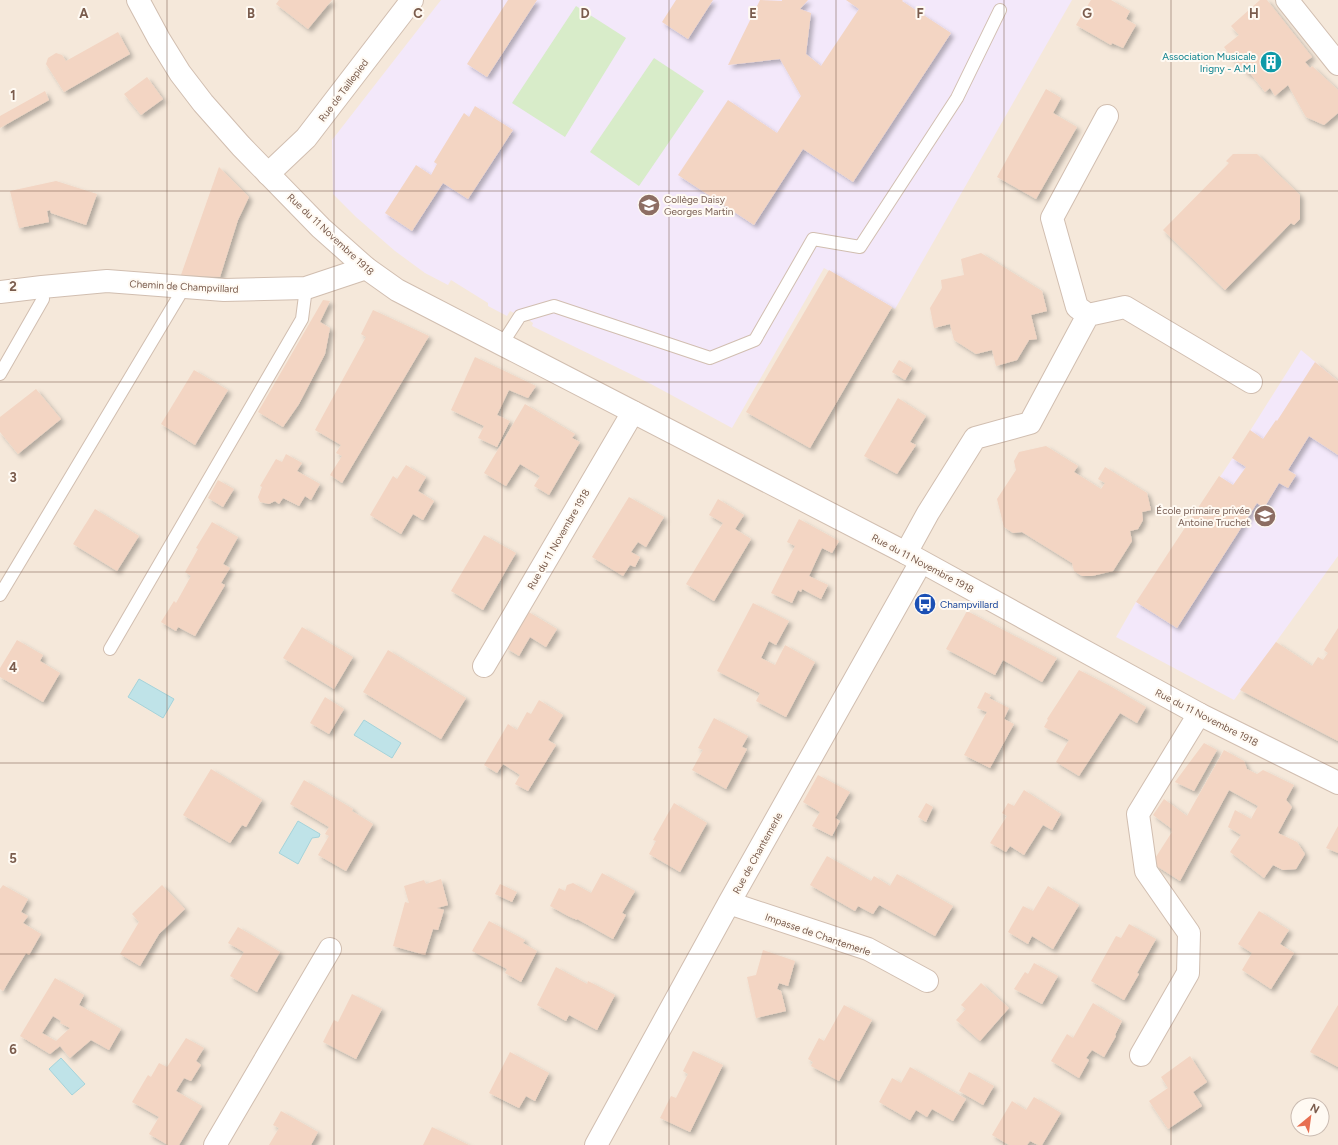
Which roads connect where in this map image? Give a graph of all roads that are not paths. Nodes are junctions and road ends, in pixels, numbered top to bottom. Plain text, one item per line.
1 (138, 0) edge
2 (412, 0) edge
3 (1287, 0) edge
4 (1000, 10) dead end
5 (1338, 64) edge
6 (1107, 116) dead end
7 (268, 174) junction
8 (366, 268) junction
9 (42, 287) junction
10 (181, 288) junction
11 (306, 288) junction
12 (0, 292) edge
13 (1088, 315) junction
14 (502, 344) junction
15 (0, 374) edge
16 (1251, 382) dead end
17 (633, 412) junction
18 (914, 557) junction
19 (0, 595) edge
20 (110, 649) dead end
21 (484, 666) dead end
22 (1199, 714) junction
23 (1338, 783) edge
24 (728, 903) junction
25 (330, 949) dead end
26 (927, 981) dead end
27 (1141, 1055) dead end
28 (215, 1145) edge
29 (596, 1145) edge

1 - 7 street, Rue du 11 Novembre 1918
2 - 7 street, Rue de Taillepied
3 - 5 street
4 - 14 lane
6 - 13 street
7 - 8 street, Rue du 11 Novembre 1918
8 - 11 street, Chemin de Champvillard
8 - 14 street, Rue du 11 Novembre 1918
9 - 10 street, Chemin de Champvillard
9 - 12 street, Chemin de Champvillard
9 - 15 lane
10 - 11 street, Chemin de Champvillard
10 - 19 lane
11 - 20 lane
13 - 16 street
13 - 18 street, Rue de Chantemerle
14 - 17 street, Rue du 11 Novembre 1918
17 - 18 street, Rue du 11 Novembre 1918
17 - 21 street, Rue du 11 Novembre 1918
18 - 22 street, Rue du 11 Novembre 1918
18 - 24 street, Rue de Chantemerle
22 - 23 street, Rue du 11 Novembre 1918
22 - 27 street
24 - 26 street, Impasse de Chantemerle
24 - 29 street, Rue de Chantemerle
25 - 28 street

